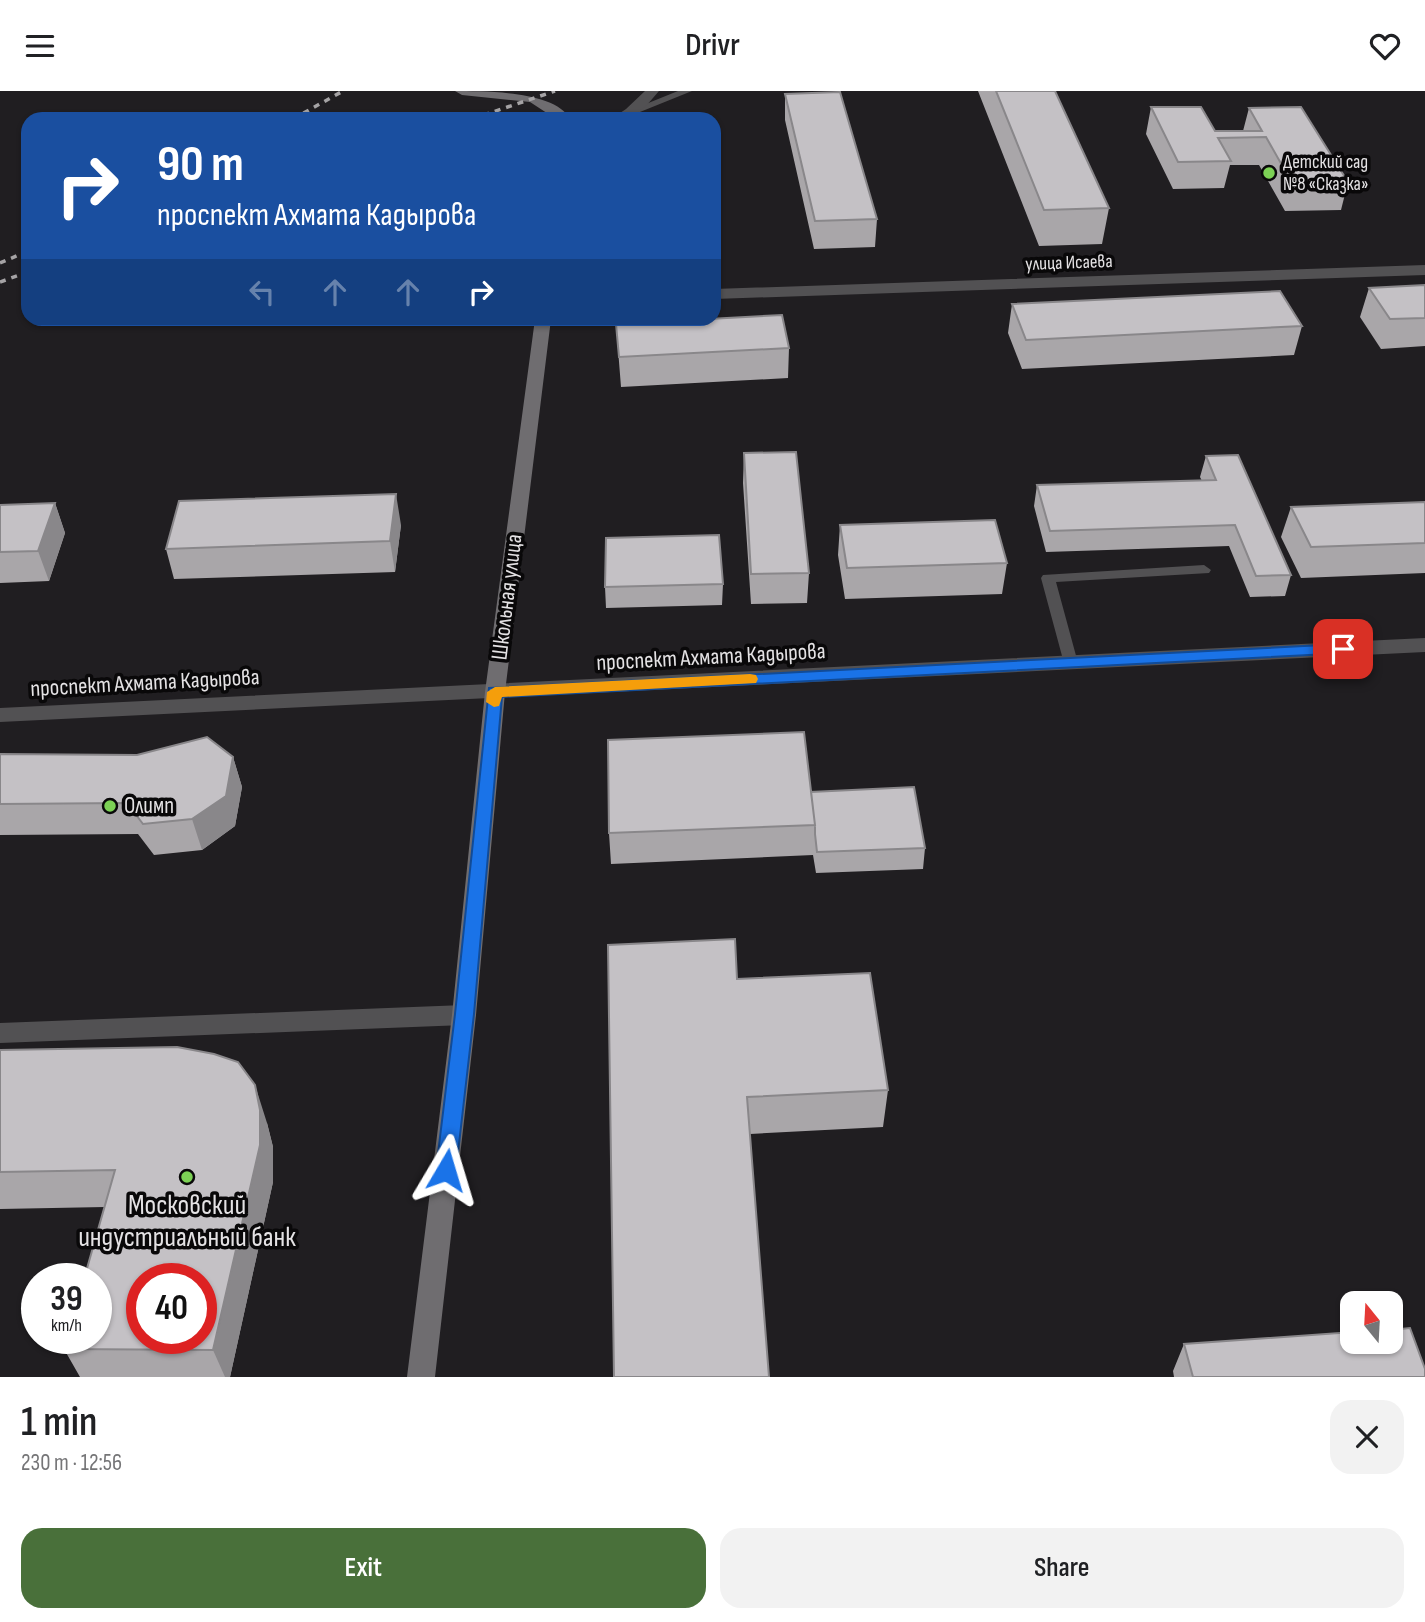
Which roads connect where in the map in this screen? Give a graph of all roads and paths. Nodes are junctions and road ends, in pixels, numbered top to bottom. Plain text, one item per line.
1 (462, 91) edge
2 (652, 91) edge
3 (687, 91) edge
4 (486, 92) edge
5 (558, 112) edge
6 (631, 112) joint
7 (1425, 271) edge
8 (721, 294) edge
9 (542, 326) edge
10 (1204, 571) dead end
11 (1425, 645) edge
12 (1070, 663) junction
13 (495, 692) junction
14 (0, 715) edge
15 (464, 1014) junction
16 (0, 1033) edge
17 (421, 1377) edge

1 - 4 street
2 - 6 street
3 - 6 lane
4 - 5 street
7 - 8 street, улица Исаева
9 - 13 street, Школьная улица
10 - 12 lane
11 - 12 street, проспект Ахмата Кадырова
12 - 13 street, проспект Ахмата Кадырова
13 - 14 street, проспект Ахмата Кадырова
13 - 15 street, Школьная улица
15 - 16 street
15 - 17 street, Школьная улица

